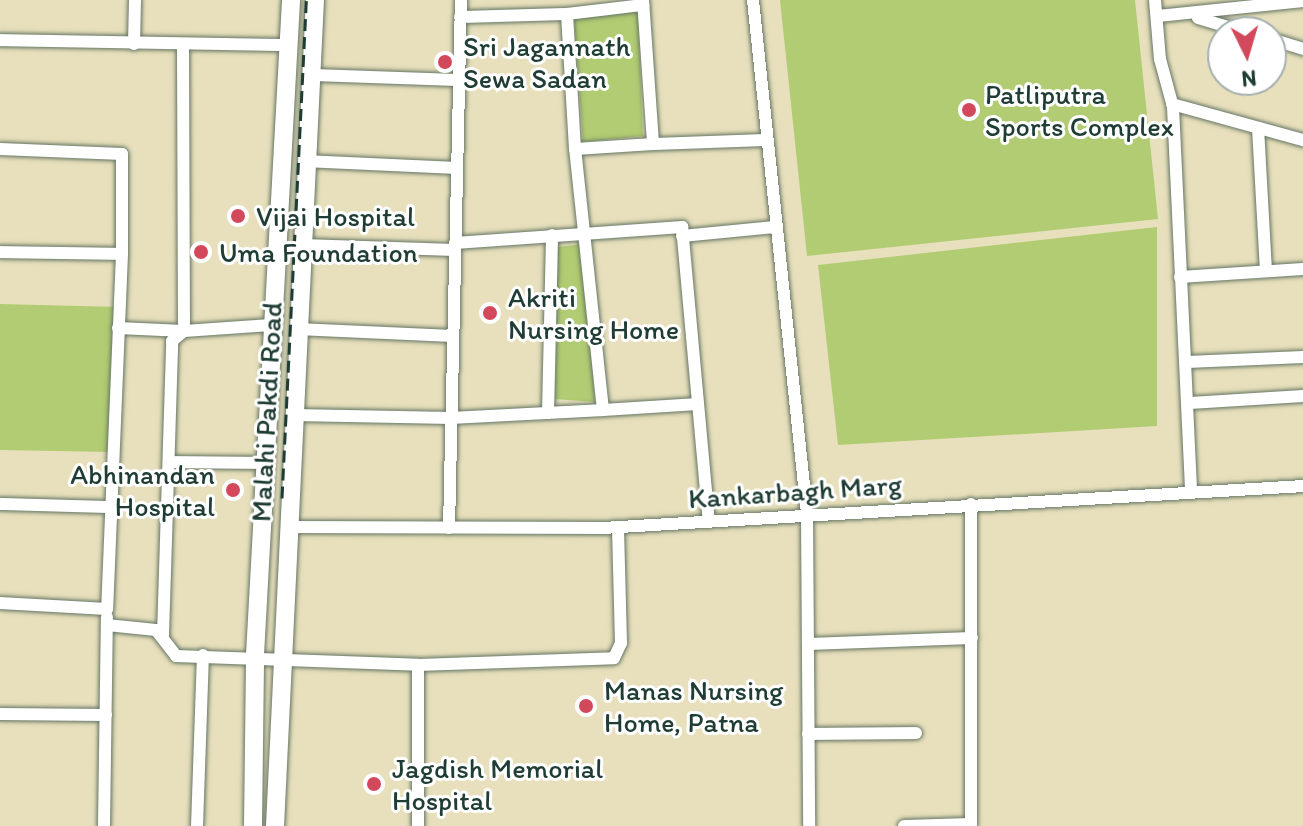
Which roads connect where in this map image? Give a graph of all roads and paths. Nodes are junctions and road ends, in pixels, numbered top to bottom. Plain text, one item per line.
1 (135, 0) edge
2 (291, 0) edge
3 (315, 0) edge
4 (461, 0) edge
5 (753, 0) edge
6 (1155, 0) edge
7 (1303, 1) edge
8 (643, 2) edge
9 (1248, 4) edge
10 (567, 14) junction
11 (1158, 16) junction
12 (1192, 16) junction
13 (460, 17) junction
14 (1207, 21) edge
15 (0, 40) edge
16 (134, 44) junction
17 (183, 44) junction
18 (288, 45) junction
19 (312, 75) junction
20 (458, 80) junction
21 (1172, 104) junction
22 (1258, 128) junction
23 (766, 140) junction
24 (1303, 140) edge
25 (653, 144) junction
26 (0, 149) edge
27 (575, 149) junction
28 (304, 161) junction
29 (457, 168) junction
30 (775, 227) junction
31 (584, 232) junction
32 (552, 235) junction
33 (682, 236) junction
34 (302, 245) junction
35 (455, 246) junction
36 (0, 252) edge
37 (122, 254) junction
38 (1303, 269) edge
39 (1266, 271) junction
40 (1180, 277) junction
41 (271, 325) junction
42 (118, 328) junction
43 (297, 329) junction
44 (184, 331) junction
45 (453, 336) junction
46 (1303, 357) edge
47 (1187, 362) junction
48 (1303, 396) edge
49 (1190, 403) junction
50 (698, 404) junction
51 (603, 410) junction
52 (548, 413) junction
53 (293, 415) junction
54 (452, 418) junction
55 (171, 462) junction
56 (265, 463) junction
57 (1303, 486) edge
58 (1191, 492) junction
59 (0, 504) edge
60 (971, 504) junction
61 (110, 507) junction
62 (807, 514) junction
63 (709, 521) junction
64 (289, 527) junction
65 (618, 527) junction
66 (449, 528) junction
67 (0, 603) edge
68 (107, 609) junction
69 (107, 625) junction
70 (163, 635) junction
71 (972, 638) junction
72 (808, 644) junction
73 (203, 655) junction
74 (255, 655) junction
75 (282, 657) junction
76 (418, 665) junction
77 (0, 714) edge
78 (106, 715) junction
79 (916, 733) dead end
80 (808, 734) junction
81 (104, 826) edge
82 (197, 826) edge
83 (253, 826) edge
84 (275, 826) edge
85 (418, 826) edge
86 (809, 826) edge
87 (904, 826) edge

1 - 16 street
2 - 18 main road
3 - 19 main road, Malahi Pakdi Road
4 - 13 street
5 - 23 street
6 - 11 street
7 - 9 street
8 - 10 street
8 - 25 street
9 - 12 street
10 - 13 street
10 - 27 street
11 - 12 street
11 - 21 street
12 - 14 street
13 - 20 street
15 - 16 street
16 - 17 street
17 - 18 street
17 - 44 street
18 - 41 main road
19 - 20 street
19 - 28 main road, Malahi Pakdi Road
20 - 29 street
21 - 22 street
21 - 40 street
22 - 24 street
22 - 39 street
23 - 25 street
23 - 30 street
25 - 27 street
26 - 37 street
27 - 31 street
28 - 29 street
28 - 34 main road, Malahi Pakdi Road
29 - 35 street
30 - 33 street
30 - 62 street
31 - 32 street
31 - 33 street
31 - 51 street
32 - 35 street
32 - 52 street
33 - 50 street
34 - 35 street
34 - 43 main road, Malahi Pakdi Road
35 - 45 street
36 - 37 street
37 - 42 street
38 - 39 street
39 - 40 street
40 - 47 street
41 - 44 street
41 - 56 main road
42 - 44 street
42 - 61 street
43 - 45 street
43 - 53 main road, Malahi Pakdi Road
44 - 55 street
45 - 54 street
46 - 47 street
47 - 49 street
48 - 49 street
49 - 58 street
50 - 51 street
50 - 63 street
51 - 52 street
52 - 54 street
53 - 54 street
53 - 64 main road, Malahi Pakdi Road
54 - 66 street
55 - 56 street
55 - 70 street
56 - 74 main road
57 - 58 street, Kankarbagh Marg
58 - 60 street, Kankarbagh Marg
59 - 61 street
60 - 62 street, Kankarbagh Marg
60 - 71 street
61 - 68 street
62 - 63 street, Kankarbagh Marg
62 - 72 street
63 - 65 street, Kankarbagh Marg
64 - 66 street, Kankarbagh Marg
64 - 75 main road, Malahi Pakdi Road
65 - 66 street, Kankarbagh Marg
65 - 76 street
67 - 68 street
68 - 69 street
69 - 70 street
69 - 78 street
70 - 73 street
71 - 72 street
71 - 87 street
72 - 80 street
73 - 74 street
73 - 82 street
74 - 75 street
74 - 83 main road
75 - 76 street
75 - 84 main road, Malahi Pakdi Road
76 - 85 street
77 - 78 street
78 - 81 street
79 - 80 street
80 - 86 street

